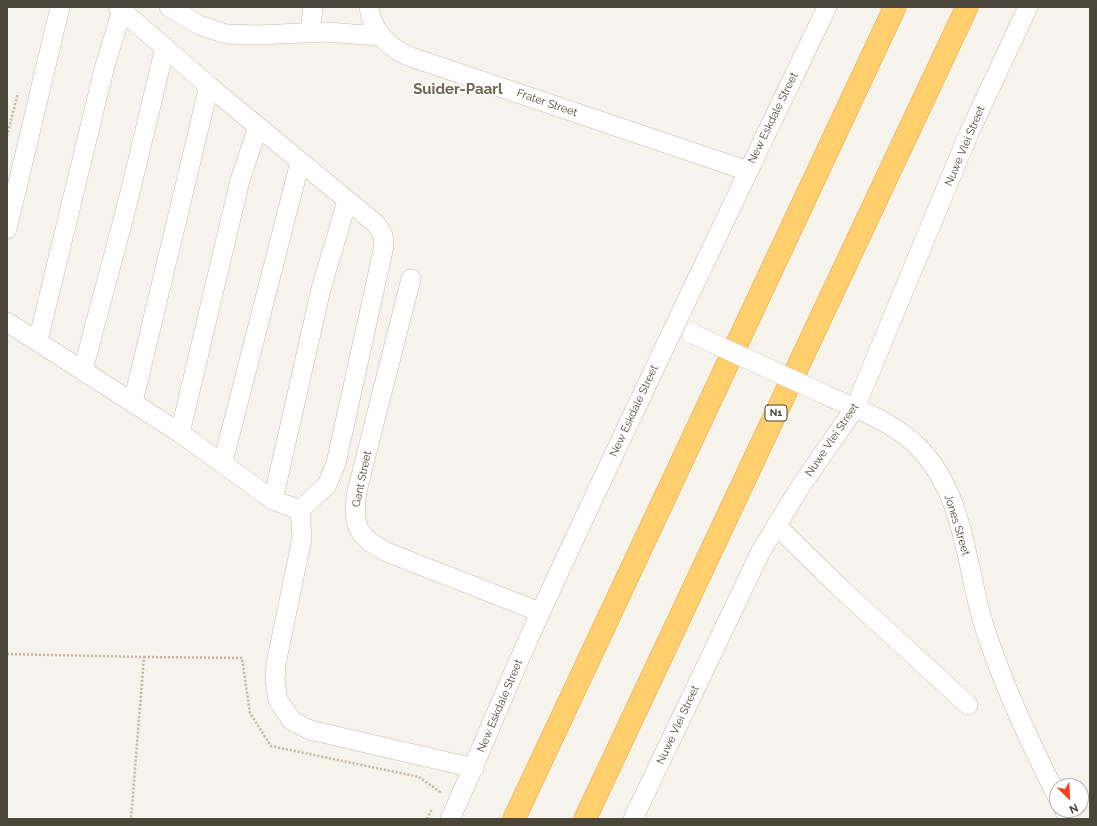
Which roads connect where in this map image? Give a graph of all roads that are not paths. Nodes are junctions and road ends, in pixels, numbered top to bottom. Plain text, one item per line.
1 (60, 7) edge
2 (169, 7) edge
3 (313, 7) edge
4 (369, 7) edge
5 (827, 7) edge
6 (895, 7) edge
7 (967, 7) edge
8 (1028, 7) edge
9 (120, 8) edge
10 (310, 32) junction
11 (380, 36) junction
12 (165, 47) junction
13 (209, 86) junction
14 (258, 127) junction
15 (300, 162) junction
16 (748, 171) junction
17 (347, 201) junction
18 (7, 228) edge
19 (411, 279) dead end
20 (7, 322) edge
21 (674, 326) junction
22 (38, 341) junction
23 (84, 370) junction
24 (133, 402) junction
25 (855, 408) junction
26 (180, 433) junction
27 (222, 462) junction
28 (273, 500) junction
29 (300, 510) junction
30 (776, 525) junction
31 (540, 612) junction
32 (968, 705) dead end
33 (474, 768) junction
34 (1049, 779) edge
35 (450, 819) edge
36 (514, 819) edge
37 (585, 819) edge
38 (633, 819) edge

1 - 18 street
2 - 10 street
3 - 10 street
4 - 11 street, Frater Street
5 - 16 street, New Eskdale Street
6 - 36 highway
7 - 37 highway, N1
8 - 25 street, Nuwe Vlei Street
9 - 12 street
9 - 22 street
10 - 11 street
11 - 16 street, Frater Street
12 - 13 street
12 - 23 street
13 - 14 street
13 - 24 street
14 - 15 street
14 - 26 street
15 - 17 street
15 - 27 street
16 - 21 street, New Eskdale Street
17 - 28 street
17 - 29 street
19 - 31 street, Gant Street
20 - 22 street
21 - 25 street, Jones Street, bridge
21 - 31 street, New Eskdale Street
22 - 23 street
23 - 24 street
24 - 26 street
25 - 30 street, Nuwe Vlei Street
25 - 34 street, Jones Street
26 - 27 street
27 - 28 street
28 - 29 street
29 - 33 street
30 - 32 street
30 - 38 street, Nuwe Vlei Street
31 - 33 street, New Eskdale Street
33 - 35 street, New Eskdale Street

